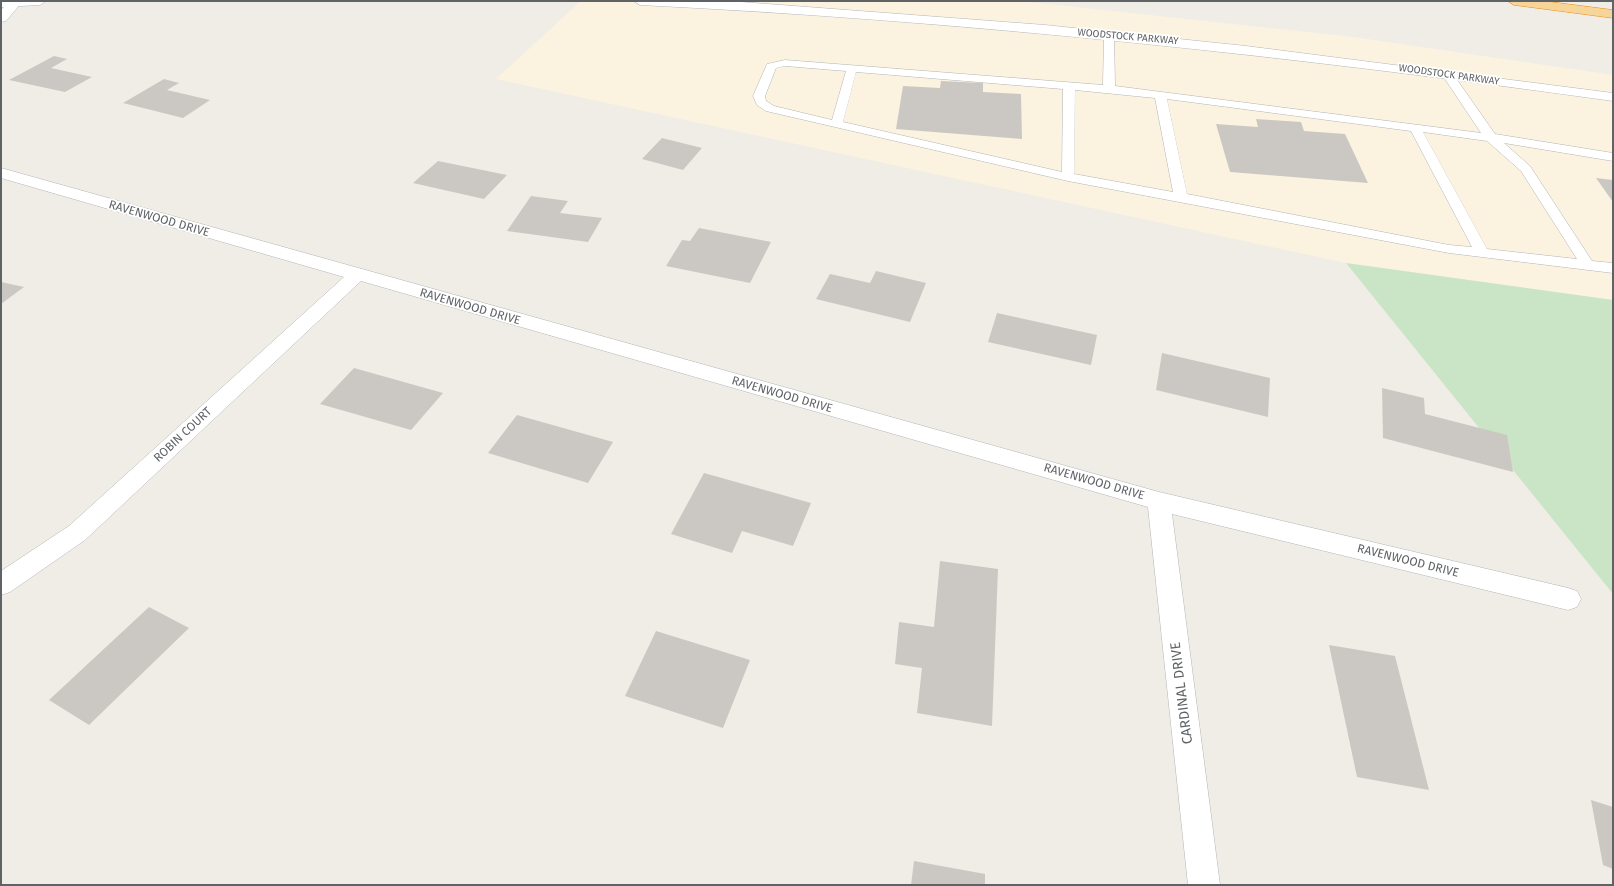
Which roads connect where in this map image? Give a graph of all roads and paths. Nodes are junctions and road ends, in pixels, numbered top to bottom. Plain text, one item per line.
1 (40, 1) edge
2 (640, 1) edge
3 (1514, 1) edge
4 (16, 2) junction
5 (1, 3) edge
6 (1613, 14) edge
7 (1, 18) edge
8 (1109, 36) junction
9 (852, 68) junction
10 (1449, 76) junction
11 (1069, 84) junction
12 (1109, 88) junction
13 (1160, 95) junction
14 (1613, 97) edge
15 (837, 124) junction
16 (1415, 128) junction
17 (1491, 138) junction
18 (1613, 157) edge
19 (1, 173) edge
20 (1068, 177) junction
21 (1181, 197) junction
22 (1482, 253) junction
23 (1588, 266) junction
24 (1613, 268) edge
25 (357, 275) junction
26 (1159, 501) junction
27 (1, 584) edge
28 (1568, 599) dead end
29 (1204, 885) edge

1 - 4 street
2 - 8 street, WOODSTOCK PARKWAY
3 - 6 highway
4 - 5 street
4 - 7 street
8 - 10 street, WOODSTOCK PARKWAY
8 - 12 lane
9 - 11 lane
9 - 15 lane
9 - 15 lane
10 - 14 street, WOODSTOCK PARKWAY
10 - 17 lane
11 - 12 lane
11 - 20 lane
12 - 13 lane
13 - 16 lane
13 - 21 lane
15 - 20 lane
16 - 17 lane
16 - 22 lane
17 - 18 lane
17 - 23 lane
19 - 25 street, RAVENWOOD DRIVE
20 - 21 lane
21 - 22 lane
22 - 23 lane
23 - 24 lane
25 - 26 street, RAVENWOOD DRIVE
25 - 27 street, ROBIN COURT
26 - 28 street, RAVENWOOD DRIVE
26 - 29 street, CARDINAL DRIVE

